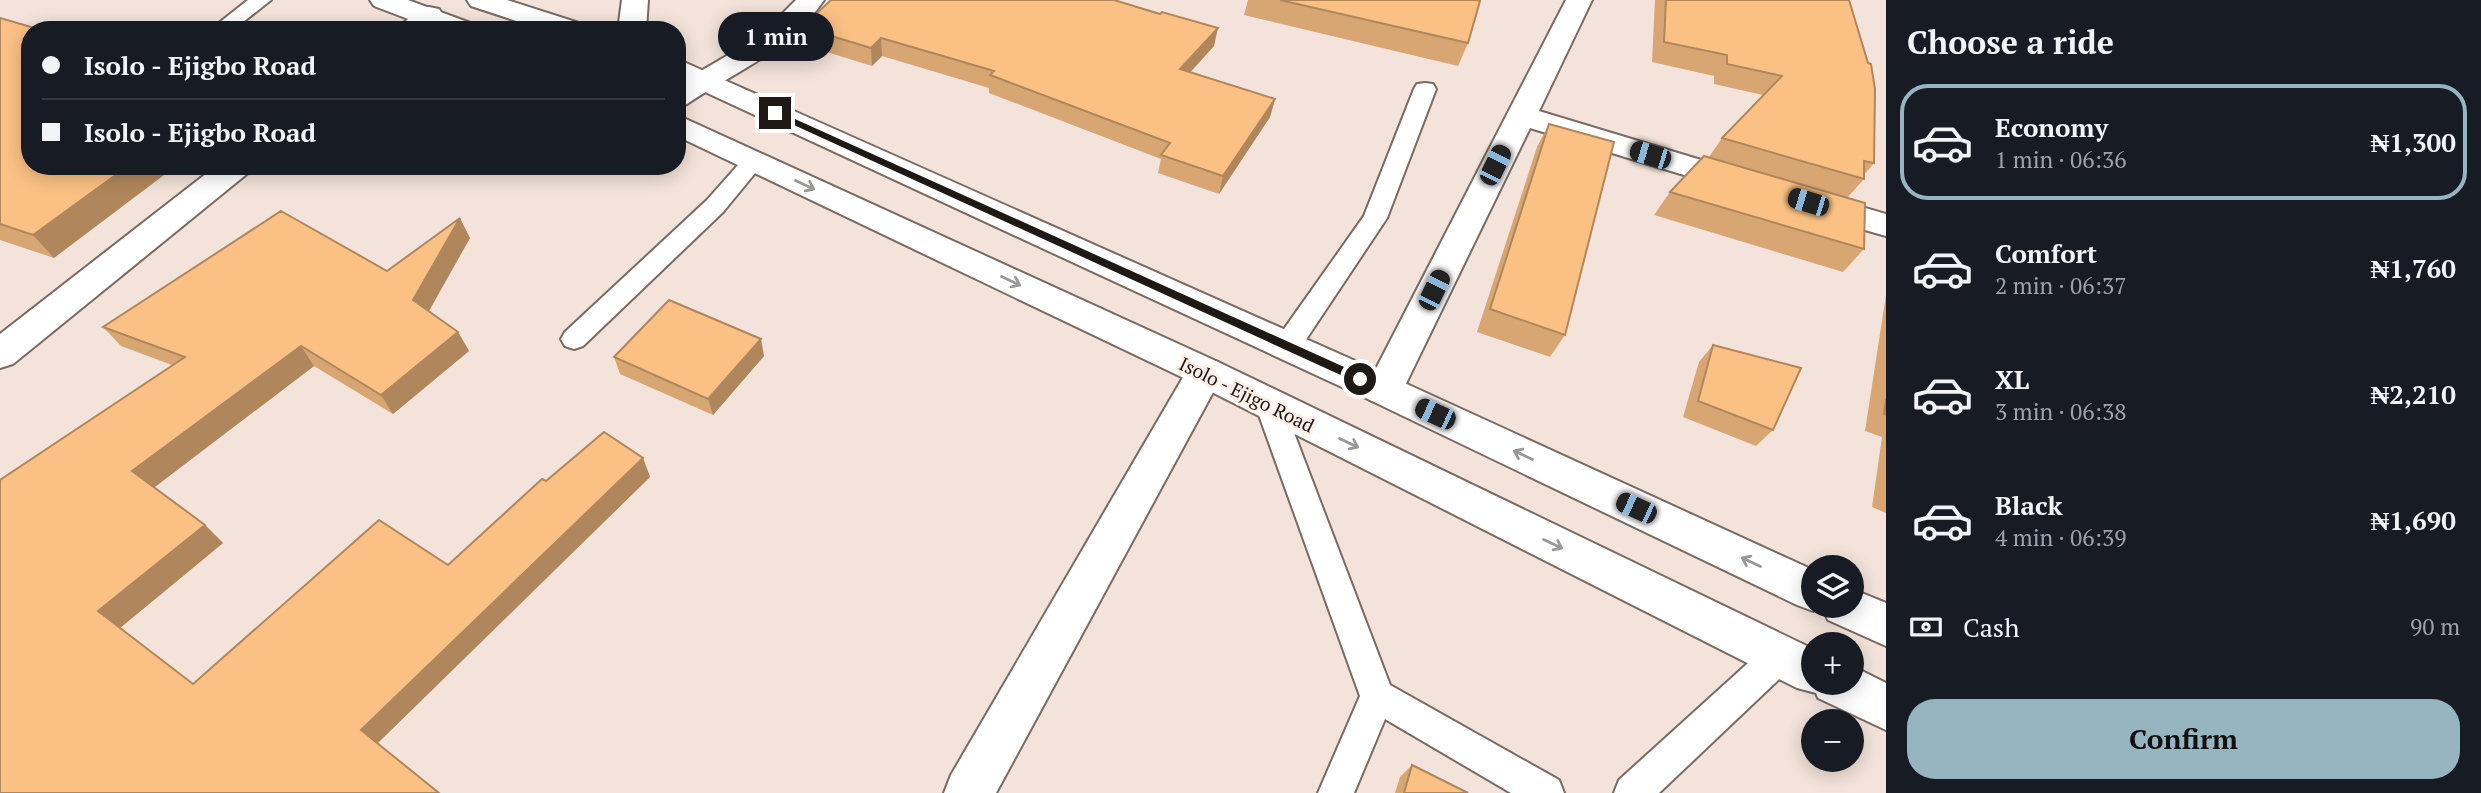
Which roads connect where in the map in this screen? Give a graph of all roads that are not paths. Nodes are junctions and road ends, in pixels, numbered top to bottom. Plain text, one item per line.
1 (261, 0) edge
2 (383, 0) edge
3 (480, 0) edge
4 (635, 0) edge
5 (811, 0) edge
6 (1578, 0) edge
7 (232, 21) edge
8 (418, 21) edge
9 (544, 21) edge
10 (633, 21) edge
11 (686, 82) edge
12 (1425, 89) dead end
13 (1520, 115) junction
14 (686, 128) edge
15 (754, 161) junction
16 (226, 175) edge
17 (1886, 225) edge
18 (574, 339) dead end
19 (1287, 346) junction
20 (0, 354) edge
21 (1205, 372) junction
22 (1384, 390) junction
23 (1269, 404) junction
24 (1801, 585) edge
25 (1864, 615) edge
26 (1886, 625) edge
27 (1796, 664) edge
28 (1862, 695) edge
29 (1377, 696) junction
30 (1886, 707) edge
31 (969, 793) edge
32 (1336, 793) edge
33 (1546, 793) edge
34 (1632, 793) edge

1 - 7 lane
2 - 8 main road
3 - 9 main road
4 - 10 main road
5 - 11 main road
6 - 13 main road
11 - 19 main road
12 - 19 lane
13 - 17 main road
13 - 22 main road
14 - 15 main road, Isolo - Ejigo Road
15 - 18 lane
15 -> 21 main road, Isolo - Ejigo Road
16 - 20 main road
19 - 22 main road
21 - 23 main road, Isolo - Ejigo Road
21 - 31 main road
24 -> 22 main road
23 -> 27 main road, Isolo - Ejigo Road
23 - 29 lane
25 - 26 main road
27 - 34 lane
28 - 30 main road
29 - 32 lane
29 - 33 lane

